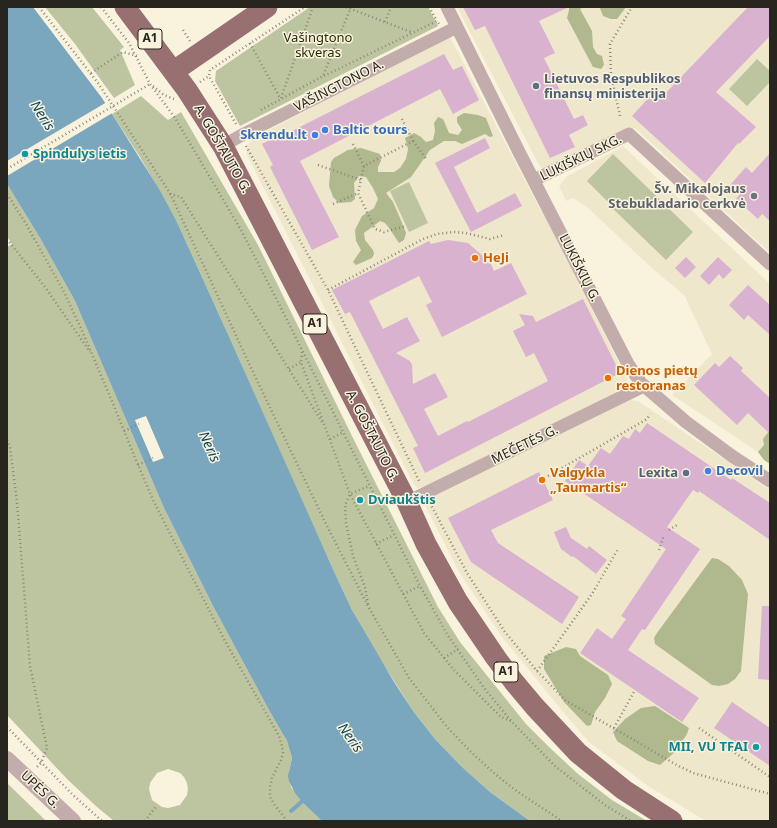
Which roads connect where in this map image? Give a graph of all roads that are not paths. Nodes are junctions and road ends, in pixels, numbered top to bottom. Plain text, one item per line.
1 (125, 7) edge
2 (267, 7) edge
3 (447, 7) edge
4 (451, 30) junction
5 (174, 71) junction
6 (223, 146) junction
7 (534, 180) junction
8 (770, 264) edge
9 (644, 386) junction
10 (770, 481) edge
11 (406, 502) junction
12 (7, 759) edge
13 (73, 821) edge
14 (672, 821) edge

1 - 5 main road, A. GOŠTAUTO G. / A1
2 - 5 main road
3 - 4 street, LUKIŠKIŲ G.
4 - 6 street, VAŠINGTONO A.
4 - 7 street, LUKIŠKIŲ G.
5 - 6 main road, A. GOŠTAUTO G. / A1
6 - 11 main road, A. GOŠTAUTO G. / A1
7 - 8 street, LUKIŠKIŲ SKG.
7 - 9 street, LUKIŠKIŲ G.
9 - 10 street, LUKIŠKIŲ G.
9 - 11 street, MEČETĖS G.
11 - 14 main road, A. GOŠTAUTO G. / A1
12 - 13 street, UPĖS G.

